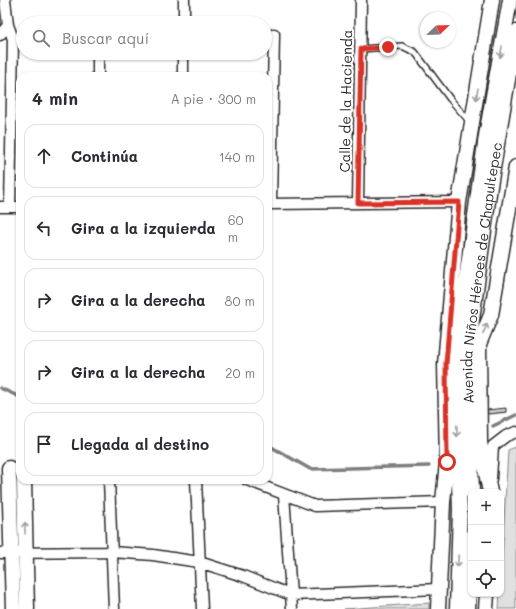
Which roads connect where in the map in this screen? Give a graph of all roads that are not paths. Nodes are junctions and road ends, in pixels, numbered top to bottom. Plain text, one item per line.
1 (5, 0) edge
2 (184, 0) edge
3 (361, 0) edge
4 (492, 0) edge
5 (510, 0) edge
6 (184, 16) edge
7 (8, 25) junction
8 (516, 32) edge
9 (274, 34) dead end
10 (0, 36) edge
11 (361, 49) junction
12 (98, 60) edge
13 (183, 60) edge
14 (98, 72) edge
15 (183, 72) edge
16 (272, 119) edge
17 (472, 124) junction
18 (516, 167) edge
19 (459, 202) junction
20 (358, 203) junction
21 (272, 204) edge
22 (10, 207) edge
23 (516, 432) edge
24 (10, 468) edge
25 (24, 484) edge
26 (109, 484) edge
27 (196, 484) edge
28 (257, 484) edge
29 (472, 489) edge
30 (489, 489) edge
31 (490, 489) edge
32 (284, 495) junction
33 (444, 502) junction
34 (112, 552) junction
35 (6, 553) edge
36 (26, 554) junction
37 (470, 561) edge
38 (199, 562) junction
39 (439, 590) junction
40 (291, 595) junction
41 (486, 597) edge
42 (12, 609) edge
43 (27, 609) edge
44 (114, 609) edge
45 (202, 609) edge
46 (292, 609) edge
47 (438, 609) edge
48 (457, 609) edge
49 (468, 609) edge
50 (486, 609) edge

1 - 7 street
2 - 6 street
3 - 11 street, Calle de la Hacienda
4 -> 17 street
5 -> 48 street, Avenida Niños Héroes de Chapultepec
7 - 10 street
7 - 22 street
8 - 29 street, Avenida Niños Héroes de Chapultepec
9 - 16 street
11 - 17 lane
11 - 20 street, Calle de la Hacienda
12 - 14 street
13 - 15 street
17 - 19 street
30 -> 18 street
19 - 20 street
19 - 33 street
20 - 21 street
23 - 31 street
24 - 35 street
36 -> 25 street
26 - 34 street
27 - 38 street
28 - 32 street
32 - 33 street
32 - 40 street
33 - 39 street
34 - 36 street
34 - 38 street
34 - 44 street
35 - 36 street
35 - 42 street
36 - 43 street
37 - 49 street
38 - 40 street
38 - 45 street
39 - 40 street
39 - 47 street
40 - 46 street
41 - 50 street

